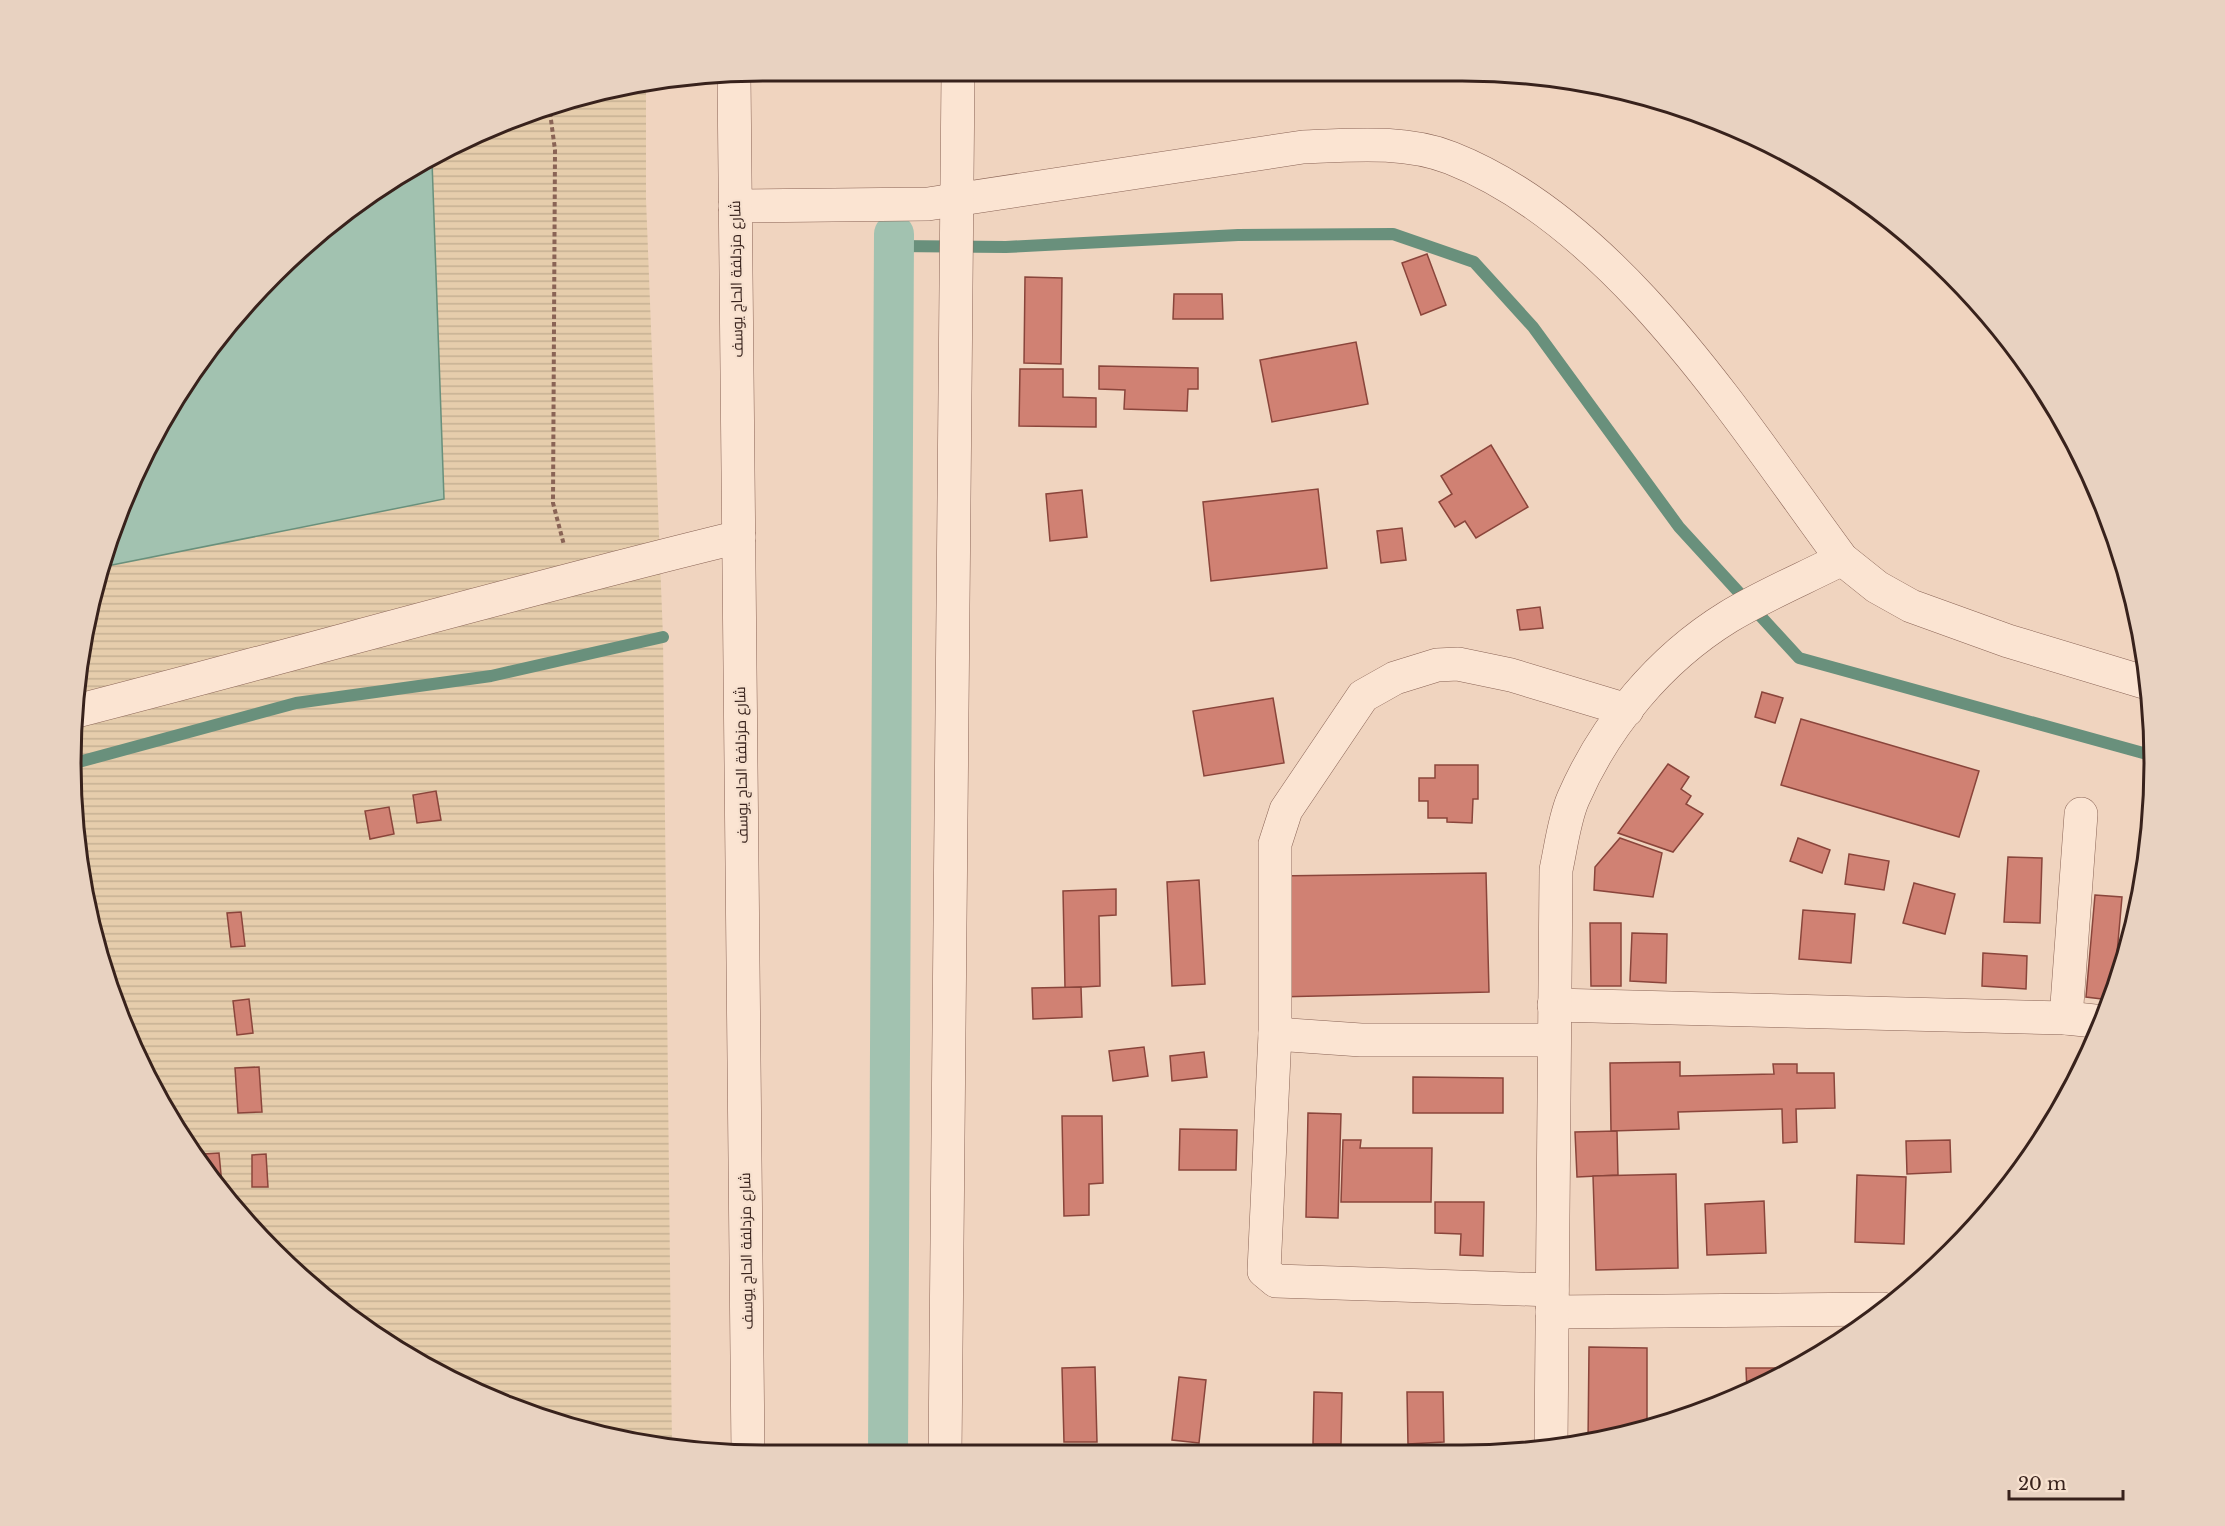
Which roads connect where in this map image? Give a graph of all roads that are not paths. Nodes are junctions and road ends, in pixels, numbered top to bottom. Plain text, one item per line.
1 (958, 81) edge
2 (734, 82) edge
3 (957, 199) junction
4 (735, 206) junction
5 (739, 537) junction
6 (1842, 559) junction
7 (2139, 681) edge
8 (83, 708) edge
9 (1627, 710) junction
10 (2081, 814) dead end
11 (1554, 1005) junction
12 (2066, 1018) junction
13 (2093, 1021) edge
14 (1275, 1034) junction
15 (1554, 1040) junction
16 (1552, 1301) junction
17 (1870, 1309) edge
18 (1551, 1439) edge
19 (748, 1445) edge
20 (945, 1445) edge

1 - 3 street
2 - 4 street, شارع مزدلفة الحاج يوسف
3 - 4 street
3 - 6 street
3 - 20 street
4 - 5 street, شارع مزدلفة الحاج يوسف
5 - 8 street
5 - 19 street, شارع مزدلفة الحاج يوسف
6 - 7 street
6 - 9 street
9 - 11 street
9 - 14 street
10 - 12 street
11 - 12 street
11 - 15 street
12 - 13 street
14 - 15 street
14 - 16 street
15 - 16 street
16 - 17 street
16 - 18 street

